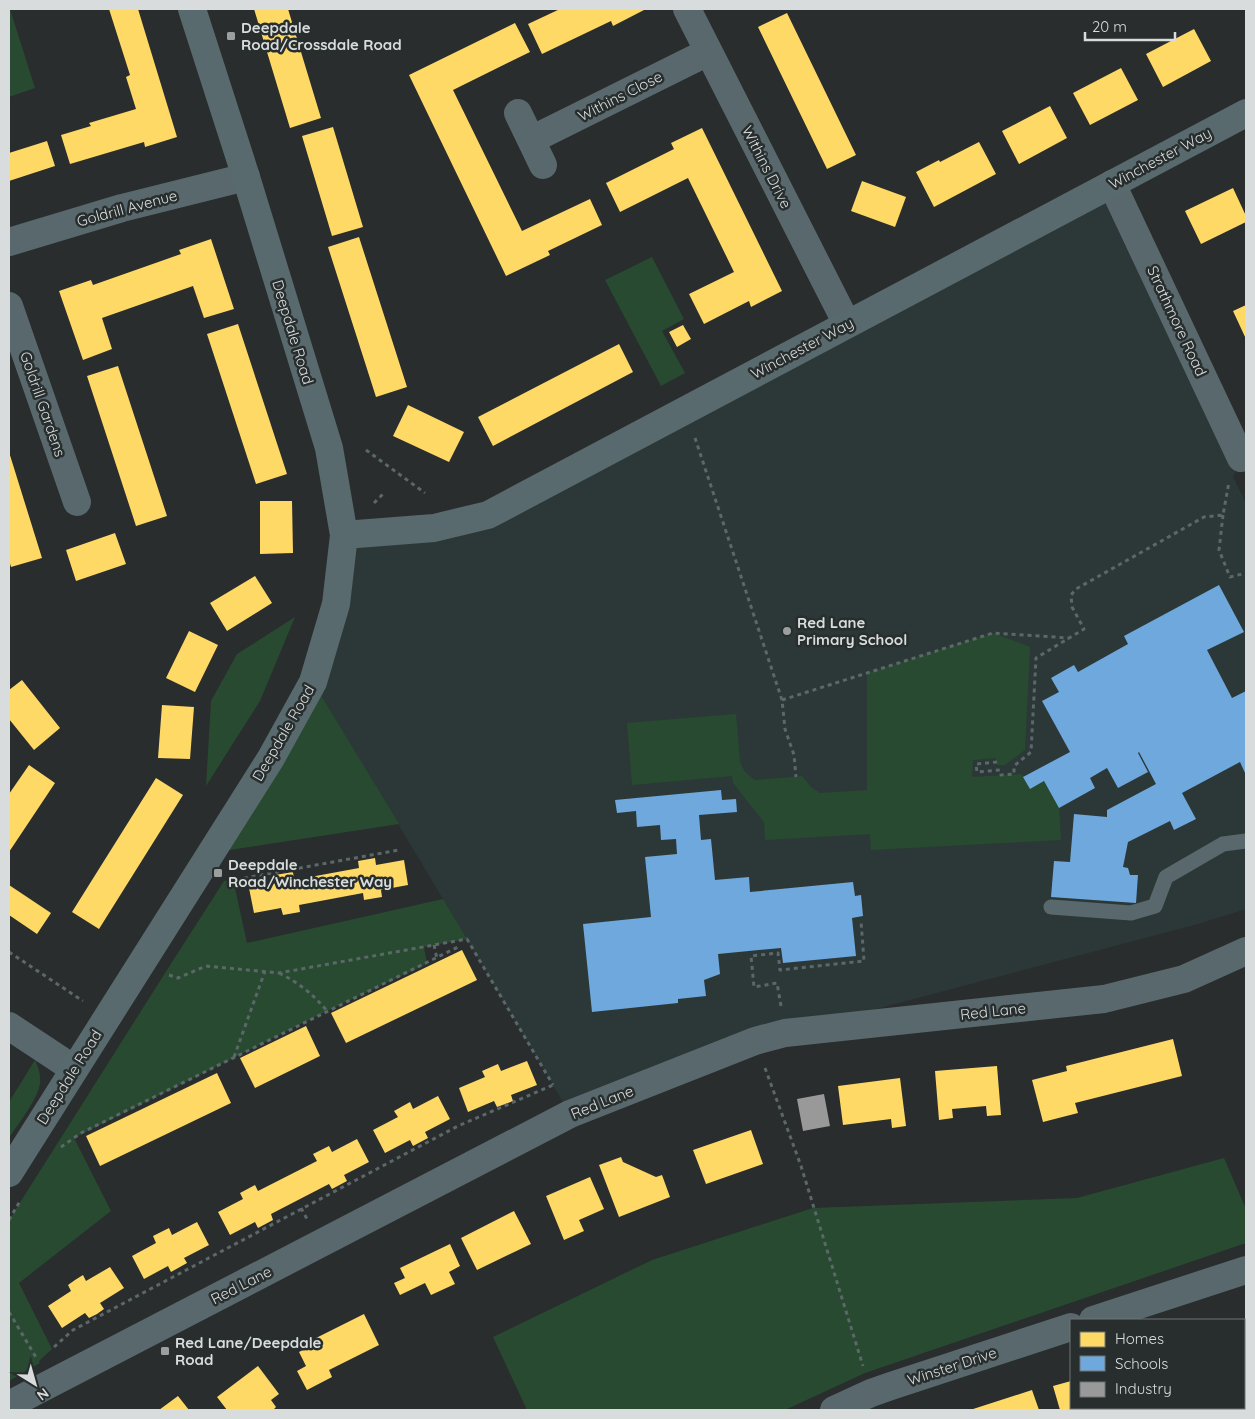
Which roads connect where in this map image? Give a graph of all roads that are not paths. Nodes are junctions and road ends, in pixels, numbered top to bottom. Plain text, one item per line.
1 (192, 9) edge
2 (687, 9) edge
3 (708, 52) junction
4 (518, 113) dead end
5 (1246, 113) edge
6 (532, 140) junction
7 (544, 165) dead end
8 (246, 177) junction
9 (1112, 184) junction
10 (9, 242) edge
11 (9, 306) edge
12 (847, 324) junction
13 (1241, 458) road end
14 (77, 502) dead end
15 (344, 535) junction
16 (1246, 842) edge
17 (1051, 907) dead end
18 (1246, 951) edge
19 (9, 1026) edge
20 (74, 1069) junction
21 (9, 1173) edge
22 (1246, 1270) edge
23 (1096, 1319) edge
24 (1070, 1327) edge
25 (9, 1405) edge
26 (834, 1410) edge

1 - 8 street, Deepdale Road
2 - 3 street, Withins Drive
3 - 6 street, Withins Close
3 - 12 street, Withins Drive
4 - 6 street
5 - 9 street, Winchester Way
6 - 7 street
8 - 10 street, Goldrill Avenue
8 - 15 street, Deepdale Road
9 - 12 street, Winchester Way
9 - 13 street, Strathmore Road
11 - 14 street, Goldrill Gardens
12 - 15 street, Winchester Way
15 - 20 street, Deepdale Road
16 - 17 lane
18 - 25 street, Red Lane
19 - 20 street
20 - 21 street, Deepdale Road
22 - 23 street
24 - 26 street, Winster Drive

